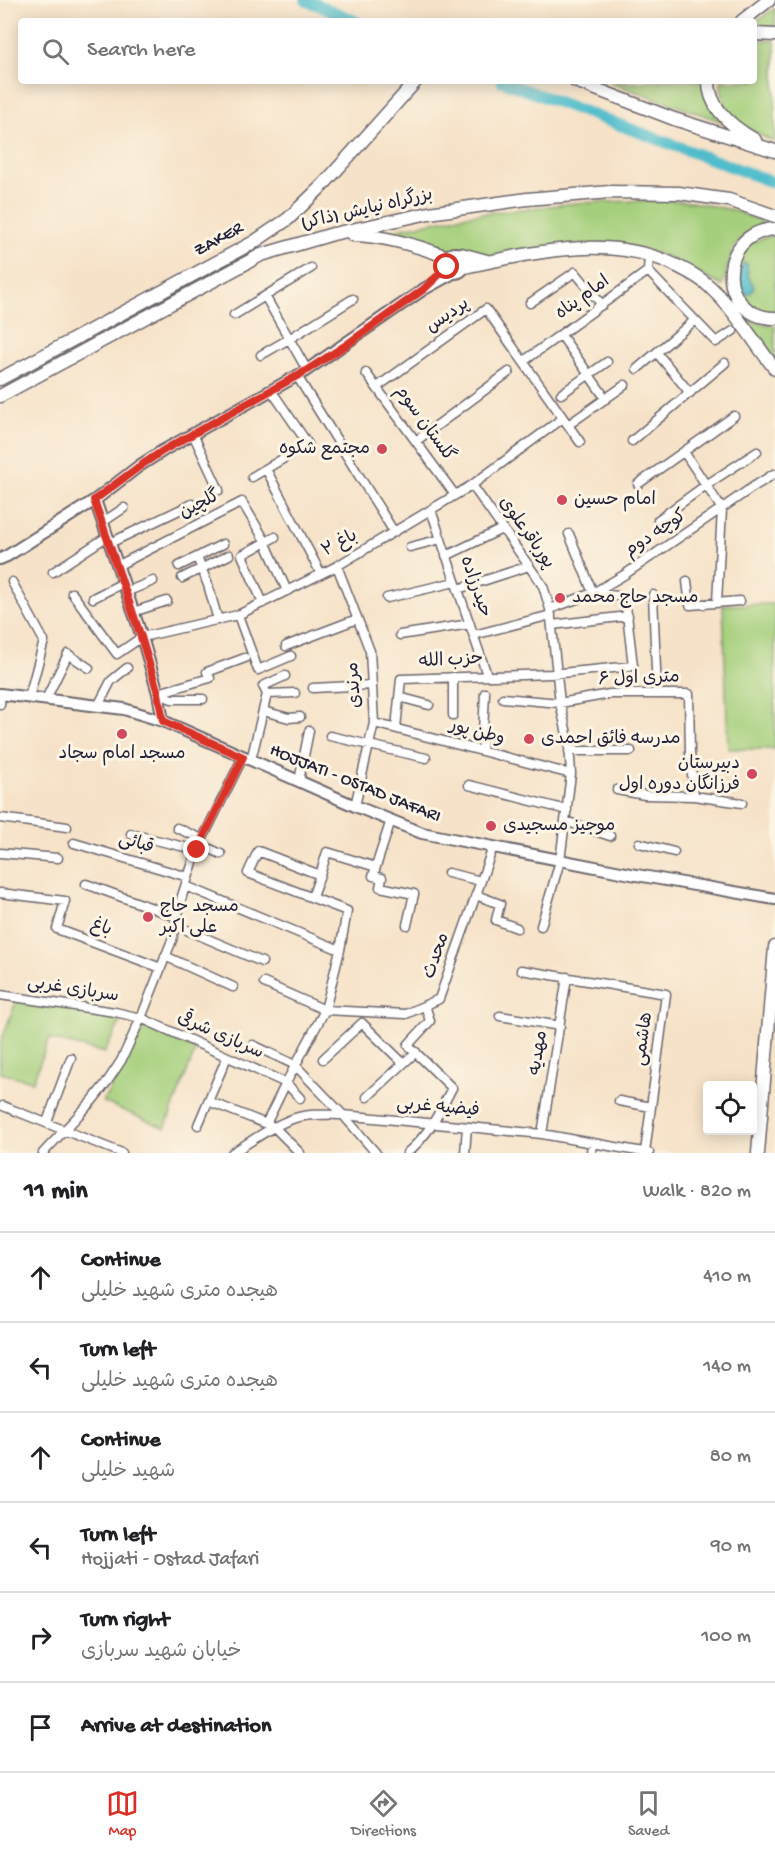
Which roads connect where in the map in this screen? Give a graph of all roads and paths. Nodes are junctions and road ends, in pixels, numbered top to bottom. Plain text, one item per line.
1 (769, 0) edge
2 (746, 18) edge
3 (757, 34) edge
4 (775, 35) edge
5 (413, 84) edge
6 (583, 84) edge
7 (710, 84) edge
8 (775, 151) edge
9 (775, 216) edge
10 (402, 219) junction
11 (775, 229) edge
12 (333, 234) junction
13 (421, 246) junction
14 (461, 254) joint
15 (649, 255) junction
16 (491, 262) junction
17 (453, 266) junction
18 (311, 268) dead end
19 (648, 271) junction
20 (265, 296) junction
21 (352, 299) dead end
22 (530, 303) dead end
23 (602, 305) junction
24 (234, 315) dead end
25 (775, 318) edge
26 (695, 320) junction
27 (733, 331) dead end
28 (561, 335) junction
29 (289, 339) junction
30 (657, 353) junction
31 (261, 355) dead end
32 (524, 361) junction
33 (607, 362) dead end
34 (725, 363) dead end
35 (638, 369) dead end
36 (775, 369) edge
37 (509, 372) dead end
38 (302, 373) junction
39 (366, 373) dead end
40 (589, 375) junction
41 (0, 379) edge
42 (625, 385) dead end
43 (377, 387) junction
44 (271, 390) junction
45 (690, 393) junction
46 (561, 394) dead end
47 (0, 396) edge
48 (606, 399) junction
49 (734, 416) dead end
50 (566, 421) junction
51 (193, 434) junction
52 (416, 441) junction
53 (632, 441) dead end
54 (580, 442) dead end
55 (684, 452) junction
56 (757, 452) dead end
57 (266, 469) junction
58 (775, 474) edge
59 (252, 477) dead end
60 (638, 484) dead end
61 (472, 485) junction
62 (706, 485) junction
63 (219, 490) dead end
64 (455, 495) junction
65 (94, 500) junction
66 (192, 504) dead end
67 (124, 508) dead end
68 (722, 509) junction
69 (431, 510) junction
70 (658, 520) dead end
71 (103, 522) junction
72 (502, 529) junction
73 (394, 532) junction
74 (569, 534) dead end
75 (275, 537) dead end
76 (441, 539) junction
77 (109, 540) junction
78 (265, 542) junction
79 (223, 544) dead end
80 (410, 547) dead end
81 (229, 555) dead end
82 (446, 556) junction
83 (197, 557) junction
84 (0, 559) edge
85 (117, 566) junction
86 (179, 566) dead end
87 (337, 566) junction
88 (529, 566) junction
89 (201, 568) junction
90 (52, 572) dead end
91 (321, 574) junction
92 (182, 578) dead end
93 (153, 581) dead end
94 (687, 581) dead end
95 (12, 582) dead end
96 (457, 585) junction
97 (124, 587) junction
98 (287, 591) junction
99 (72, 593) dead end
100 (593, 593) junction
101 (653, 595) dead end
102 (93, 598) dead end
103 (387, 598) dead end
104 (740, 600) dead end
105 (167, 602) dead end
106 (717, 602) junction
107 (263, 603) junction
108 (133, 612) junction
109 (550, 612) junction
110 (238, 615) junction
111 (628, 616) junction
112 (357, 618) junction
113 (218, 620) junction
114 (470, 624) junction
115 (552, 625) junction
116 (400, 635) dead end
117 (474, 635) junction
118 (141, 637) junction
119 (286, 646) dead end
120 (291, 656) dead end
121 (245, 658) dead end
122 (89, 668) dead end
123 (127, 668) dead end
124 (554, 674) junction
125 (487, 675) junction
126 (285, 676) dead end
127 (453, 677) junction
128 (372, 685) junction
129 (313, 688) dead end
130 (158, 693) junction
131 (295, 693) dead end
132 (485, 693) dead end
133 (267, 694) junction
134 (657, 694) junction
135 (399, 697) junction
136 (0, 698) edge
137 (29, 698) junction
138 (503, 698) dead end
139 (45, 699) junction
140 (203, 699) dead end
141 (560, 703) junction
142 (429, 705) dead end
143 (98, 706) junction
144 (263, 711) junction
145 (453, 715) dead end
146 (300, 717) dead end
147 (163, 721) junction
148 (374, 723) junction
149 (396, 728) junction
150 (309, 731) dead end
151 (330, 736) dead end
152 (370, 745) junction
153 (482, 751) junction
154 (569, 751) junction
155 (631, 751) dead end
156 (247, 758) junction
157 (426, 758) dead end
158 (571, 774) junction
159 (299, 782) junction
160 (469, 785) dead end
161 (617, 790) dead end
162 (694, 796) junction
163 (742, 803) dead end
164 (355, 806) junction
165 (567, 810) junction
166 (0, 819) edge
167 (391, 820) junction
168 (565, 821) junction
169 (67, 827) dead end
170 (177, 828) dead end
171 (131, 834) dead end
172 (610, 836) dead end
173 (74, 843) dead end
174 (639, 843) dead end
175 (200, 844) junction
176 (493, 847) junction
177 (674, 852) dead end
178 (0, 853) edge
179 (221, 854) dead end
180 (58, 858) dead end
181 (560, 861) junction
182 (376, 867) junction
183 (448, 873) dead end
184 (320, 874) junction
185 (187, 881) junction
186 (481, 881) junction
187 (86, 884) dead end
188 (0, 893) edge
189 (476, 895) junction
190 (312, 897) junction
191 (775, 898) edge
192 (176, 921) junction
193 (407, 925) dead end
194 (541, 926) dead end
195 (517, 928) dead end
196 (775, 947) edge
197 (340, 950) junction
198 (165, 956) junction
199 (262, 962) dead end
200 (161, 968) junction
201 (521, 970) dead end
202 (567, 977) junction
203 (264, 983) dead end
204 (233, 987) dead end
205 (0, 995) edge
206 (424, 1005) junction
207 (325, 1010) junction
208 (500, 1016) dead end
209 (141, 1018) junction
210 (560, 1026) junction
211 (252, 1045) dead end
212 (775, 1051) edge
213 (416, 1052) junction
214 (71, 1058) dead end
215 (227, 1058) junction
216 (323, 1059) dead end
217 (403, 1063) junction
218 (295, 1065) junction
219 (286, 1083) junction
220 (367, 1097) dead end
221 (300, 1098) dead end
222 (208, 1101) junction
223 (619, 1101) dead end
224 (3, 1106) dead end
225 (651, 1107) junction
226 (343, 1115) junction
227 (47, 1122) junction
228 (434, 1124) junction
229 (198, 1125) dead end
230 (270, 1126) junction
231 (467, 1127) junction
232 (64, 1130) junction
233 (542, 1134) junction
234 (592, 1143) junction
235 (236, 1152) edge
236 (43, 1153) edge
237 (122, 1153) edge
238 (300, 1153) edge
239 (376, 1153) edge
240 (407, 1153) edge
241 (465, 1153) edge
242 (591, 1153) edge
243 (647, 1153) edge
244 (758, 1153) edge
245 (766, 1153) edge

1 - 2 highway
3 - 4 highway
5 - 41 highway, ZAKER
6 - 8 highway
7 - 8 highway
9 - 10 highway, بزرگراه نیایش (ذاکر)
10 - 12 highway, بزرگراه نیایش (ذاکر)
10 - 13 highway
11 - 25 highway
12 - 13 highway
12 - 47 highway, بزرگراه نیایش (ذاکر)
13 - 17 highway
14 - 16 highway
14 - 17 main road
15 - 16 highway
15 - 19 street
15 - 36 highway
16 - 17 highway
17 - 38 main road
18 - 20 street
19 - 23 street, امام پناه
19 - 26 street
20 - 24 street
20 - 29 street
21 - 29 street
22 - 23 street
23 - 28 street, امام پناه
26 - 27 street
26 - 30 street
28 - 32 street, امام پناه
28 - 40 street
29 - 31 street
29 - 38 street
30 - 35 street
30 - 45 street
32 - 43 street, پردیس
32 - 50 street
33 - 40 street
34 - 45 street
37 - 52 street
38 - 44 main road
38 - 73 street
39 - 43 street, گلستان سوم
40 - 46 street
40 - 48 street
42 - 48 street
43 - 52 street, گلستان سوم
44 - 51 main road
44 - 57 street
45 - 53 street
48 - 50 street
49 - 55 street
50 - 54 street
50 - 61 street
51 - 63 street
51 - 65 main road
52 - 64 street, گلستان سوم
55 - 60 street
55 - 62 street
56 - 62 street
57 - 59 street
57 - 91 street
58 - 68 street, کوچه دوم
61 - 64 street
61 - 72 street, پورباقرعلوی
62 - 68 street
62 - 70 street
64 - 69 street, باغ ۲
65 - 71 main road
65 - 84 main road
66 - 77 street
67 - 71 street
68 - 100 street, کوچه دوم
68 - 106 street
69 - 73 street, باغ ۲
69 - 76 street, حیدرزاده
71 - 77 main road
72 - 82 street
72 - 88 street, پورباقرعلوی
73 - 87 street, باغ ۲
74 - 100 street
75 - 78 street
76 - 80 street
76 - 82 street, حیدرزاده
77 - 85 main road
77 - 90 street
78 - 85 street, گلچین
78 - 98 street, گلچین
78 - 107 street
79 - 83 street
81 - 89 street
82 - 96 street, حیدرزاده
83 - 86 street
83 - 89 street
85 - 97 main road
87 - 91 street, باغ ۲
87 - 112 street, مرندی
88 - 96 street
88 - 109 street, پورباقرعلوی
89 - 92 street
89 - 113 street
91 - 98 street, باغ ۲
93 - 97 street
94 - 106 street
95 - 137 street
96 - 103 street
96 - 114 street, حیدرزاده
97 - 102 street
97 - 108 main road
98 - 107 street, باغ ۲
99 - 118 street
100 - 109 street, کوچه دوم
100 - 111 street
101 - 134 street
104 - 106 street
105 - 108 street
107 - 110 street, باغ ۲
108 - 118 main road
109 - 115 street, پورباقرعلوی
109 - 117 street, کوچه دوم
110 - 113 street, باغ ۲
110 - 120 street
111 - 115 street
111 - 124 street, حزب الله
112 - 119 street
112 - 128 street, مرندی
113 - 118 street, باغ ۲
114 - 116 street
114 - 117 street, حیدرزاده
115 - 124 street, پورباقرعلوی
117 - 125 street, حیدرزاده
118 - 130 main road
121 - 130 street
122 - 139 street
123 - 143 street
124 - 125 street, حزب الله
124 - 141 street, پورباقرعلوی
125 - 127 street, حزب الله
126 - 133 street
127 - 135 street, حزب الله
127 - 145 street
128 - 129 street
128 - 148 street, مرندی
130 - 140 street
130 - 147 main road
131 - 133 street
132 - 153 street
133 - 144 street
134 - 141 street, ۶ متری اول
134 - 162 street, ۶ متری اول
135 - 142 street
135 - 149 street
136 - 137 main road, HOJJATI - OSTAD JAFARI
137 - 139 main road, HOJJATI - OSTAD JAFARI
138 - 141 street, ۶ متری اول
139 - 143 main road, HOJJATI - OSTAD JAFARI
141 - 154 street, پورباقرعلوی
143 - 147 main road, HOJJATI - OSTAD JAFARI
144 - 146 street
144 - 156 street
147 - 156 main road, HOJJATI - OSTAD JAFARI
148 - 149 street, وطن پور
148 - 152 street, مرندی
149 - 153 street, وطن پور
150 - 159 street
151 - 152 street
152 - 157 street
152 - 164 street, مرندی
153 - 158 street, وطن پور
154 - 155 street
154 - 158 street, پورباقرعلوی
156 - 159 main road, HOJJATI - OSTAD JAFARI
156 - 175 street
158 - 165 street, پورباقرعلوی
159 - 164 main road, HOJJATI - OSTAD JAFARI
160 - 165 street
161 - 162 street
162 - 163 street
164 - 167 main road, HOJJATI - OSTAD JAFARI
165 - 168 street, پورباقرعلوی
166 - 169 street
167 - 176 main road, HOJJATI - OSTAD JAFARI
167 - 182 street
168 - 172 street
168 - 181 street, پورباقرعلوی
170 - 175 street
171 - 175 street
173 - 185 street, قبائی
174 - 177 street
175 - 179 street
175 - 185 street
176 - 181 main road, HOJJATI - OSTAD JAFARI
176 - 186 street, محدث
178 - 180 street
181 - 191 main road, HOJJATI - OSTAD JAFARI
181 - 194 street, پورباقرعلوی
182 - 184 street
182 - 193 street
183 - 186 street
184 - 190 street
184 - 190 street
185 - 192 street
185 - 197 street, قبائی
186 - 189 street, محدث
187 - 192 street
188 - 200 street, باغ
189 - 195 street
189 - 206 street, محدث
190 - 197 street
192 - 198 street
192 - 199 street
196 - 244 highway
197 - 207 street
198 - 200 street
198 - 204 street
200 - 209 street
201 - 202 street
202 - 210 street, مهدیه
202 - 225 street, هاشمی
203 - 207 street
205 - 209 street, سربازی غربی
206 - 207 street, محدث
206 - 213 street
207 - 218 street
208 - 210 street
209 - 215 street, سربازی شرقی
209 - 232 street
210 - 233 street, مهدیه
211 - 218 street
212 - 245 highway
213 - 217 street
213 - 228 street
214 - 227 street
215 - 219 street, سربازی شرقی
215 - 222 street
216 - 217 street
217 - 220 street
218 - 219 street
218 - 226 street
219 - 221 street
219 - 230 street
222 - 229 street
222 - 230 street
223 - 225 street
224 - 227 street
225 - 243 street, هاشمی
226 - 228 street, فیضیه غربی
226 - 230 street, فیضیه غربی
226 - 239 street
227 - 232 street
228 - 231 street, فیضیه غربی
228 - 240 street
230 - 235 street, فیضیه غربی
230 - 238 street
231 - 233 street, فیضیه غربی
231 - 241 street
232 - 236 street
232 - 237 street
233 - 234 street, فیضیه غربی
234 - 242 street
234 - 243 street, فیضیه غربی

